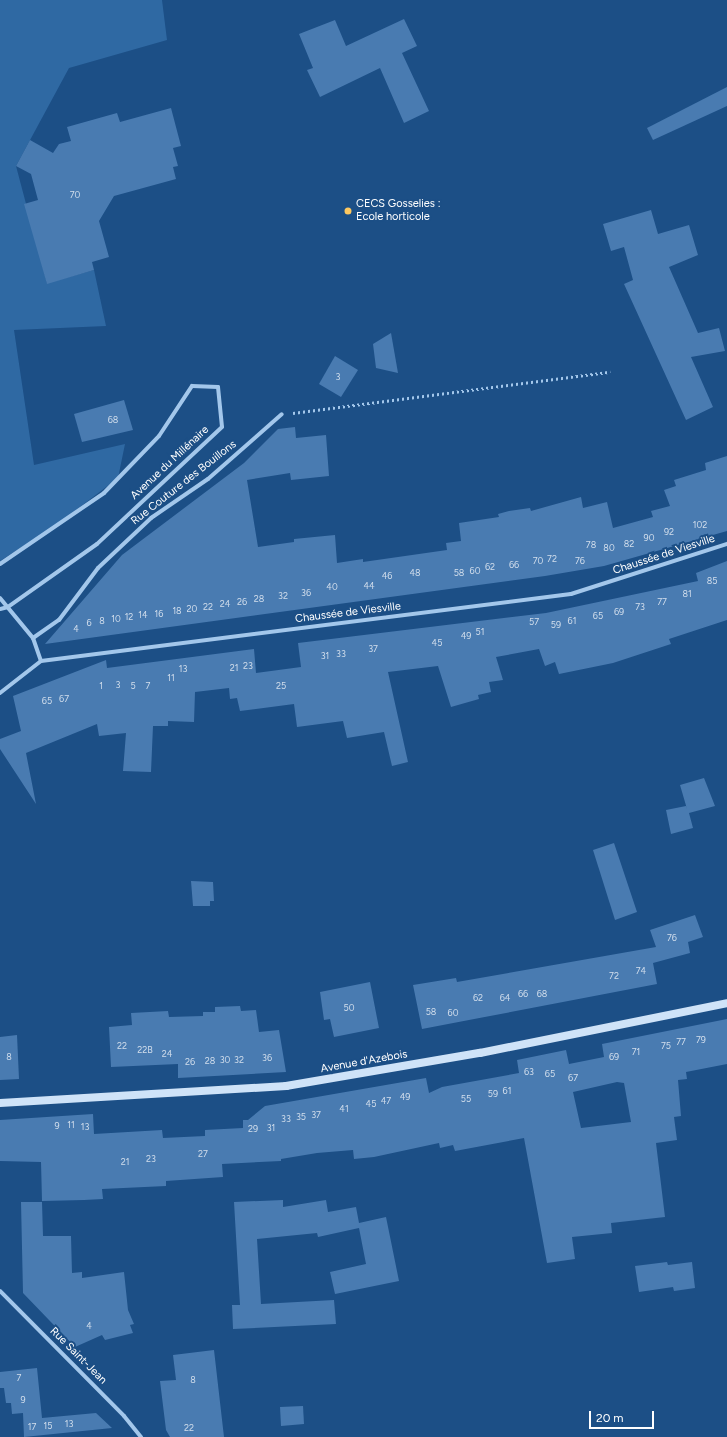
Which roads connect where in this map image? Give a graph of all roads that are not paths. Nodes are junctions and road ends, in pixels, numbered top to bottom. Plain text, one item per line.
1 (282, 414) road end
2 (727, 544) edge
3 (0, 564) edge
4 (0, 598) edge
5 (8, 607) junction
6 (0, 609) edge
7 (33, 638) junction
8 (41, 661) junction
9 (0, 693) edge
10 (727, 1003) edge
11 (0, 1103) edge
12 (0, 1291) edge
13 (141, 1437) edge

1 - 7 street, Rue Couture des Bouillons
2 - 8 street, Chaussée de Viesville
3 - 5 street, Avenue du Millénaire
4 - 5 street
5 - 6 street, Avenue du Millénaire
5 - 7 street
7 - 8 street
8 - 9 street
10 - 11 street, Avenue d'Azebois
12 - 13 street, Rue Saint-Jean

